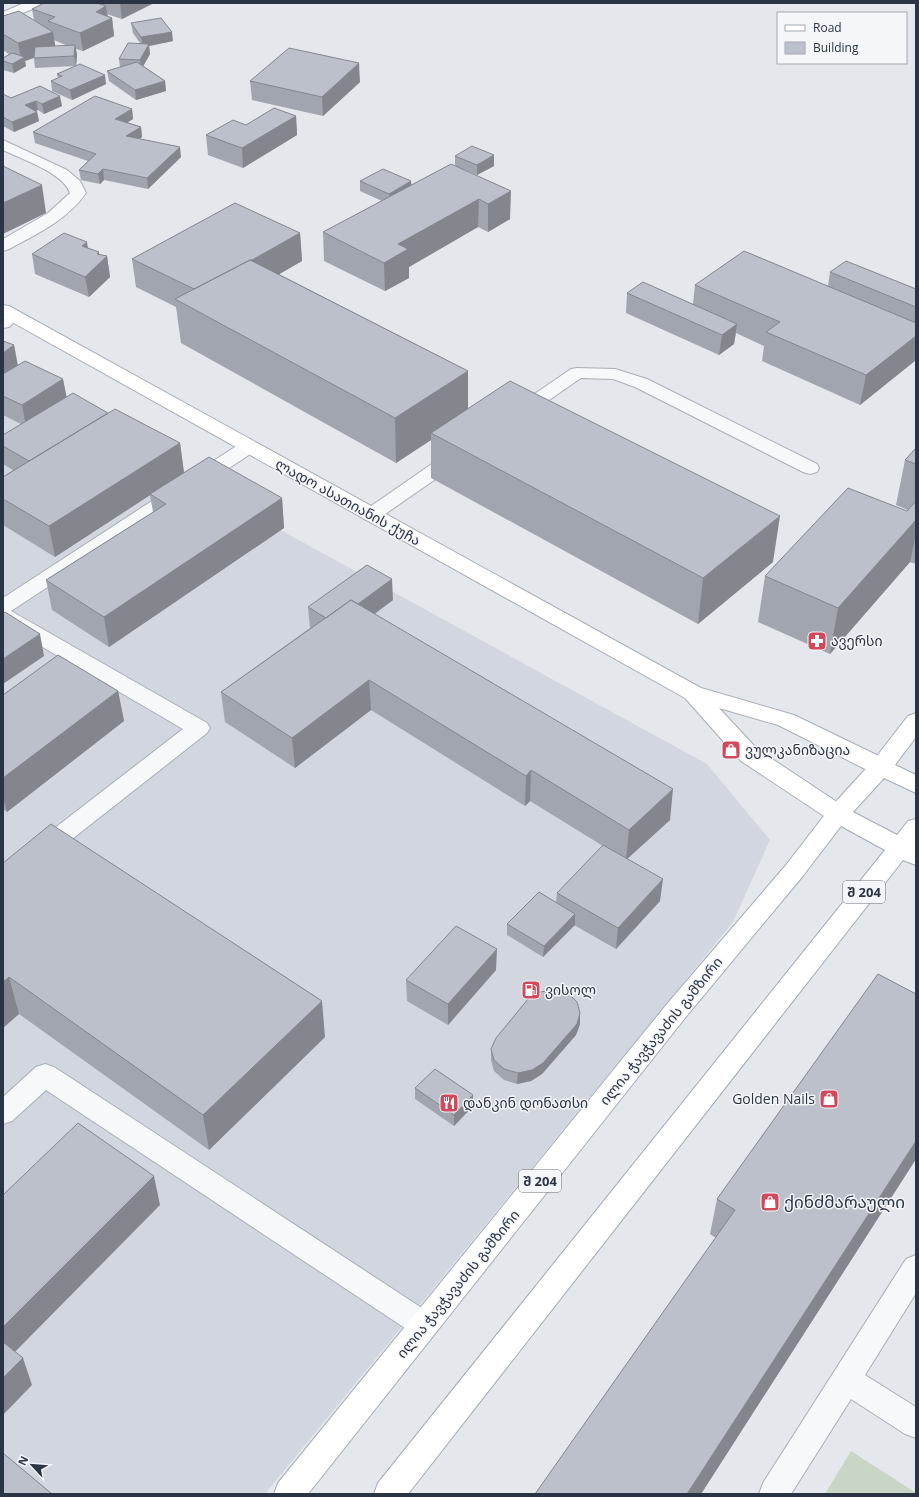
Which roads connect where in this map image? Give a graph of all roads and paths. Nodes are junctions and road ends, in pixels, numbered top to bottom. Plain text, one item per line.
1 (35, 3) edge
2 (3, 18) edge
3 (3, 144) edge
4 (3, 246) edge
5 (6, 316) edge
6 (506, 422) edge
7 (248, 447) junction
8 (468, 448) edge
9 (810, 468) dead end
10 (371, 515) junction
11 (3, 607) edge
12 (3, 615) edge
13 (693, 693) junction
14 (916, 721) edge
15 (881, 767) junction
16 (916, 785) edge
17 (838, 814) junction
18 (916, 827) edge
19 (908, 851) edge
20 (3, 881) edge
21 (3, 1113) edge
22 (916, 1268) edge
23 (424, 1325) junction
24 (846, 1379) junction
25 (916, 1424) edge
26 (289, 1494) edge
27 (389, 1494) edge
28 (774, 1494) edge

1 - 2 street
3 - 4 street
5 - 7 main road, ლადო ასათიანის ქუჩა
6 - 9 street
7 - 10 main road, ლადო ასათიანის ქუჩა
7 - 11 street
8 - 10 street
10 - 13 main road, ლადო ასათიანის ქუჩა
12 - 20 street
13 - 15 main road, ლადო ასათიანის ქუჩა
13 - 17 main road, ლადო ასათიანის ქუჩა
14 - 15 main road, ილია ჭავჭავაძის გამზირი / შ 204
15 - 16 main road, ლადო ასათიანის ქუჩა
15 - 17 main road, ილია ჭავჭავაძის გამზირი / შ 204
17 - 19 main road, ლადო ასათიანის ქუჩა
17 - 23 main road, ილია ჭავჭავაძის გამზირი / შ 204
18 - 19 main road, შ 204
19 - 27 main road, შ 204
21 - 23 street
22 - 24 street
23 - 26 main road, ილია ჭავჭავაძის გამზირი / შ 204
24 - 25 street
24 - 28 street

